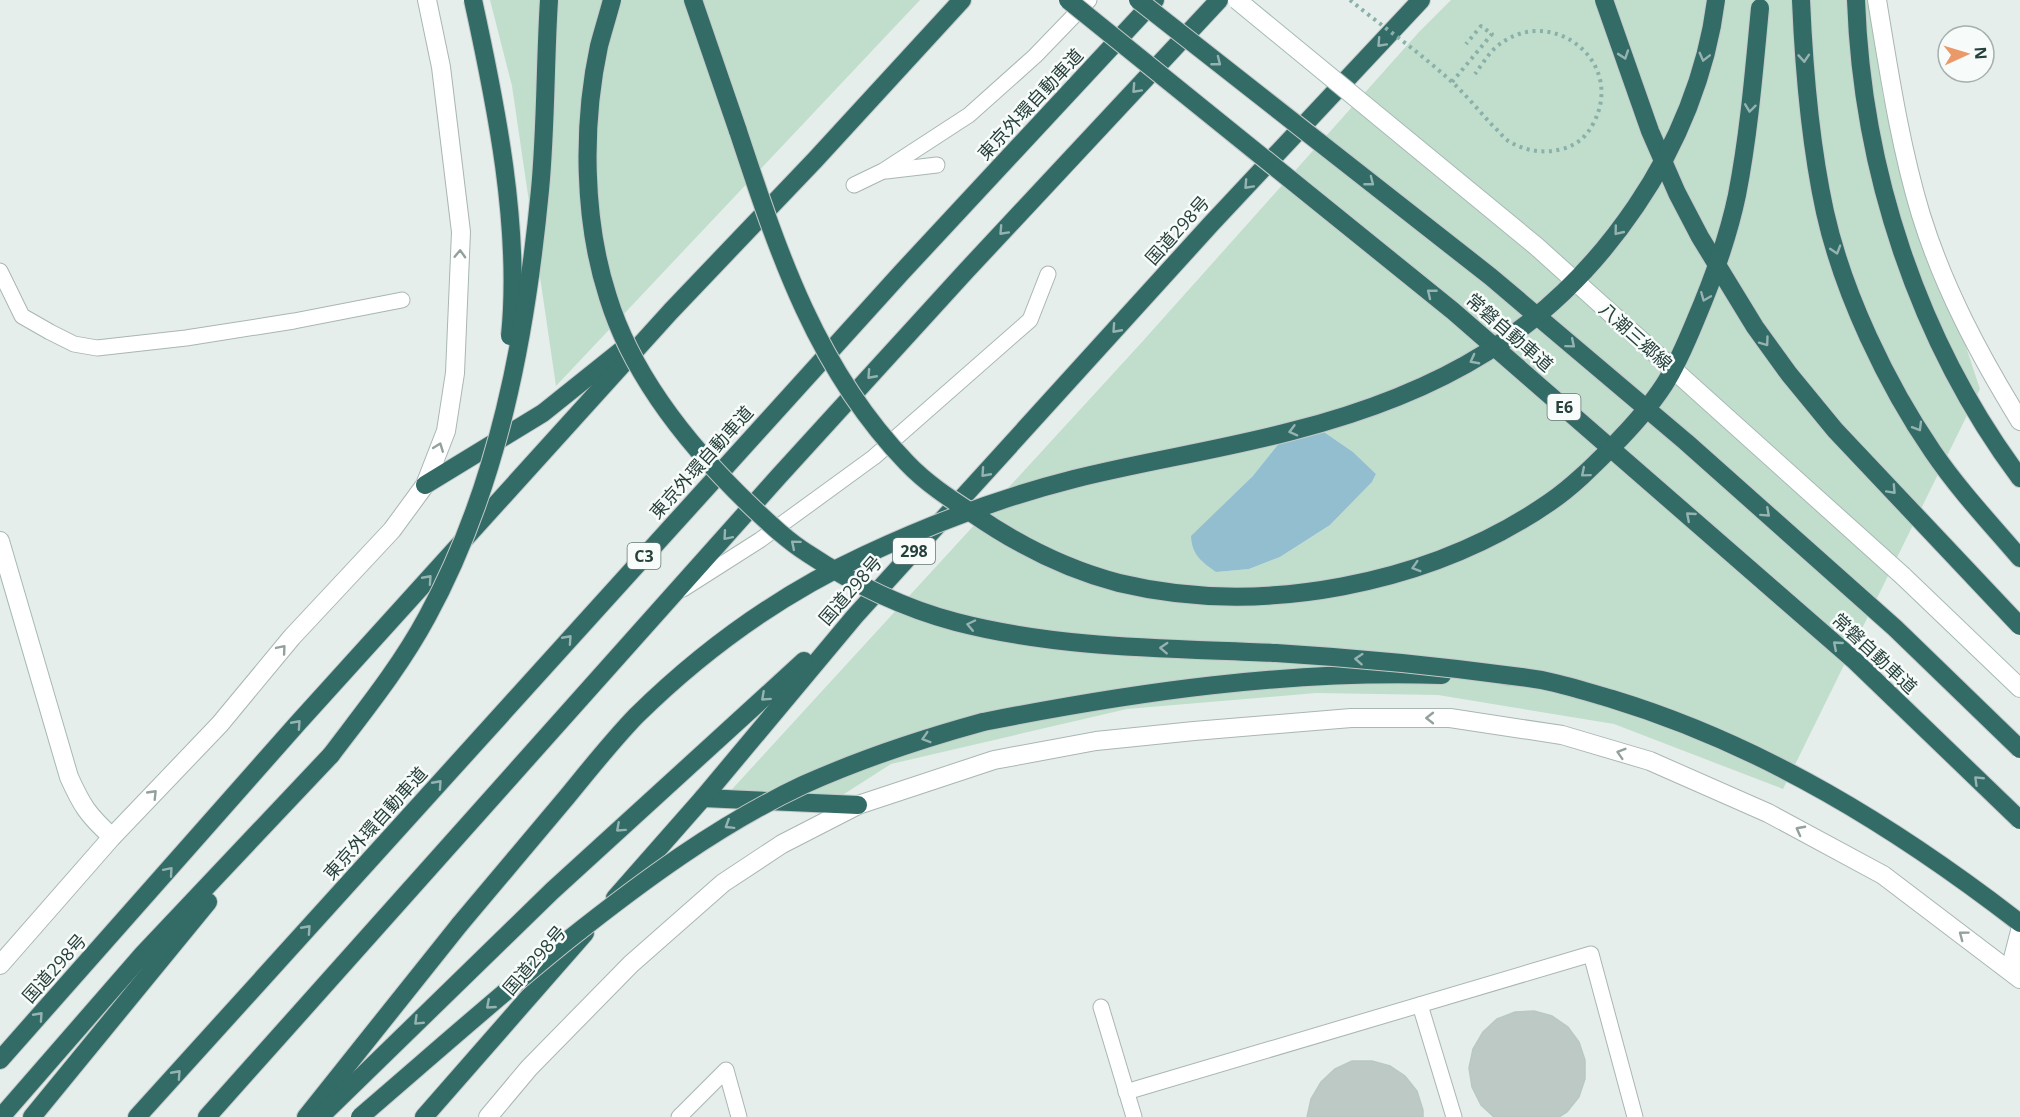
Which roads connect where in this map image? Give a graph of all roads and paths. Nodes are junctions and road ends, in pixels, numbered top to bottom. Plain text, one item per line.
1 (427, 0) edge
2 (473, 0) edge
3 (549, 0) edge
4 (612, 0) edge
5 (693, 0) edge
6 (962, 0) edge
7 (1068, 0) edge
8 (1138, 0) edge
9 (1155, 0) edge
10 (1219, 0) edge
11 (1237, 0) edge
12 (1350, 0) edge
13 (1421, 0) edge
14 (1604, 0) edge
15 (1716, 0) edge
16 (1761, 0) edge
17 (1801, 0) edge
18 (1856, 0) edge
19 (1877, 0) edge
20 (1089, 8) edge
21 (1466, 44) dead end
22 (1475, 74) dead end
23 (1452, 82) junction
24 (937, 165) dead end
25 (883, 171) junction
26 (854, 185) dead end
27 (0, 271) edge
28 (1048, 274) dead end
29 (402, 300) dead end
30 (671, 311) junction
31 (503, 412) junction
32 (2020, 421) edge
33 (2020, 478) edge
34 (425, 485) junction
35 (0, 542) edge
36 (2020, 558) edge
37 (675, 594) junction
38 (855, 616) junction
39 (2020, 626) edge
40 (1521, 677) junction
41 (2020, 688) edge
42 (2020, 749) edge
43 (331, 755) junction
44 (703, 798) junction
45 (858, 805) junction
46 (2020, 820) edge
47 (112, 837) junction
48 (2020, 923) edge
49 (2020, 931) edge
50 (0, 965) edge
51 (2015, 974) edge
52 (1420, 1005) junction
53 (1101, 1007) dead end
54 (0, 1060) edge
55 (1126, 1092) junction
56 (1, 1117) edge
57 (33, 1117) edge
58 (137, 1117) edge
59 (207, 1117) edge
60 (306, 1117) edge
61 (320, 1117) edge
62 (360, 1117) edge
63 (424, 1117) edge
64 (488, 1117) edge
65 (679, 1117) edge
66 (739, 1117) edge
67 (1134, 1117) edge
68 (1454, 1117) edge
69 (1635, 1117) edge

34 -> 1 street
2 - 31 highway, bridge
3 - 31 highway, bridge
40 -> 4 highway, bridge
16 -> 5 highway, bridge
6 - 30 highway, 国道298号
7 - 20 highway, 常磐自動車道, bridge
8 -> 42 highway, 常磐自動車道, bridge
58 -> 9 highway, 東京外環自動車道 / C3
10 -> 37 highway
11 - 41 street, 八潮三郷線, bridge
12 - 23 path, bridge
13 -> 38 highway, 国道298号 / 298
14 -> 39 highway, bridge
15 -> 60 highway, bridge
17 -> 36 highway
18 - 33 highway
19 - 32 street
20 - 25 lane
46 -> 20 highway, 常磐自動車道 / E6, bridge
21 - 23 path
22 - 23 path, bridge
24 - 25 lane
25 - 26 lane
27 - 29 lane
28 - 37 lane
30 - 34 highway
54 -> 30 highway, 国道298号
31 - 43 highway, bridge
47 -> 34 street
35 - 47 street
37 - 59 highway
38 - 44 highway, 国道298号 / 298
38 -> 61 highway
40 - 48 highway
40 -> 62 highway, bridge
43 - 56 highway
43 - 57 highway
44 - 45 highway
44 - 63 highway, 国道298号 / 298
51 -> 45 street
45 - 64 street
47 - 50 street
49 - 51 street
52 - 55 lane
52 - 68 lane
52 - 69 lane
53 - 55 lane
55 - 67 lane
65 - 66 lane

